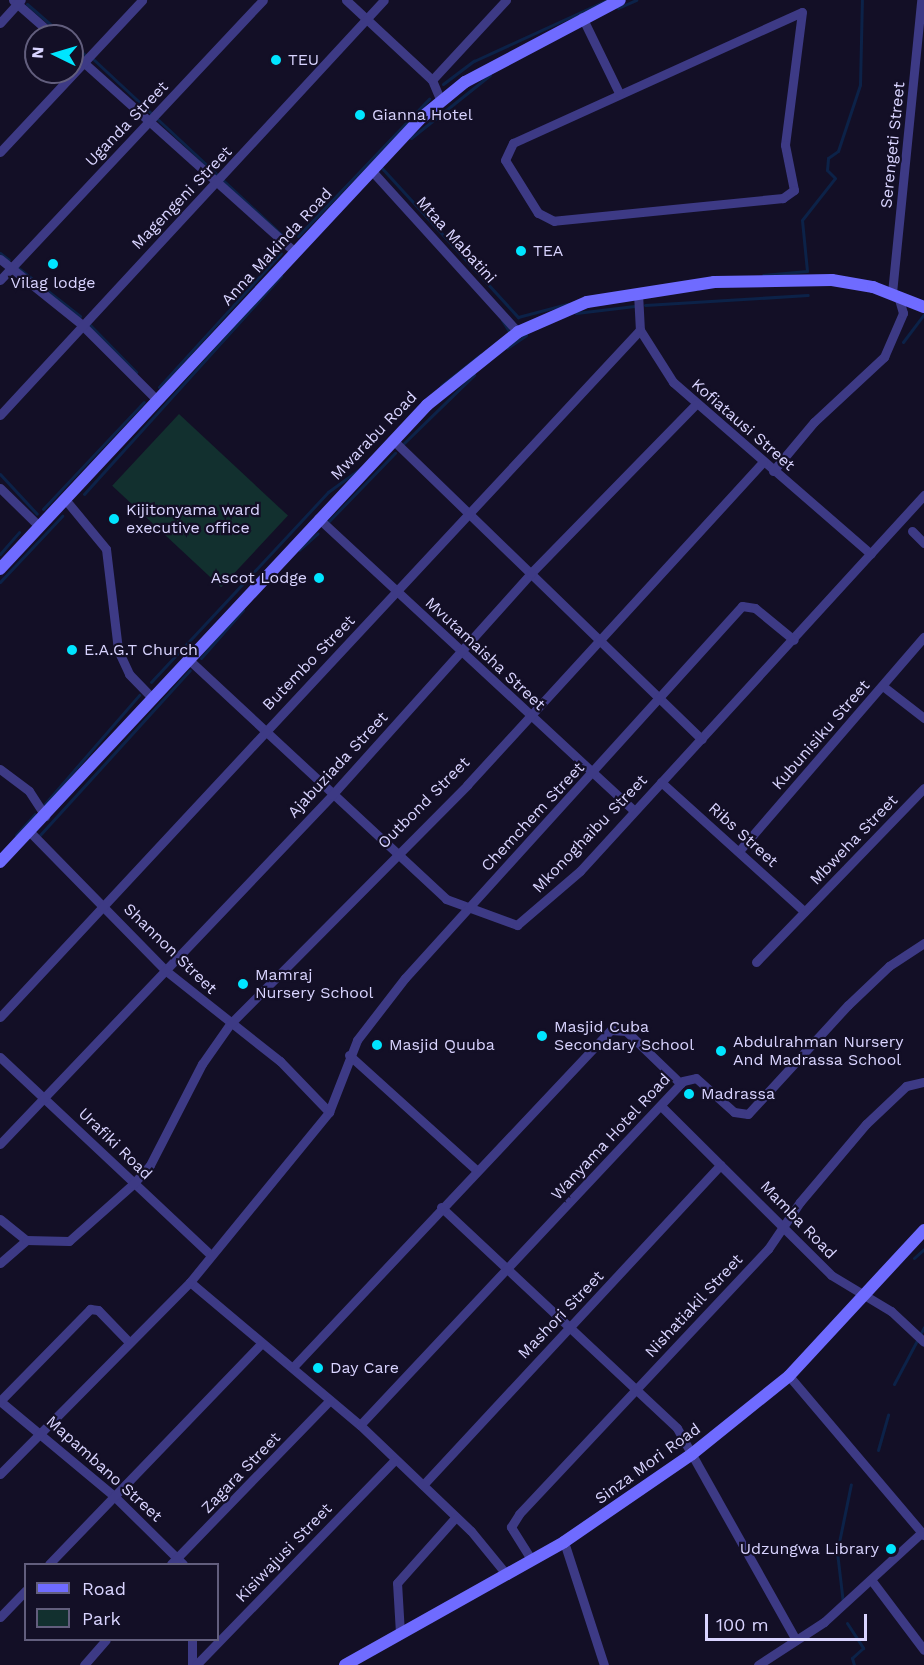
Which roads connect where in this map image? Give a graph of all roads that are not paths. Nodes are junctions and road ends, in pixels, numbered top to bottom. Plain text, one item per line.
1 (142, 0) edge
2 (263, 0) edge
3 (345, 0) edge
4 (384, 0) edge
5 (506, 0) edge
6 (620, 0) edge
7 (921, 0) edge
8 (17, 1) edge
9 (582, 17) junction
10 (366, 19) junction
11 (0, 23) edge
12 (41, 24) edge
13 (84, 63) joint
14 (432, 80) junction
15 (64, 84) edge
16 (619, 93) junction
17 (441, 101) junction
18 (150, 123) junction
19 (0, 152) edge
20 (371, 170) junction
21 (218, 183) junction
22 (294, 251) junction
23 (0, 259) edge
24 (11, 267) junction
25 (0, 280) edge
26 (638, 293) junction
27 (895, 294) junction
28 (924, 307) edge
29 (81, 324) junction
30 (640, 330) junction
31 (518, 332) junction
32 (157, 400) junction
33 (696, 404) junction
34 (0, 415) edge
35 (395, 442) junction
36 (763, 462) junction
37 (773, 471) junction
38 (0, 488) edge
39 (924, 495) edge
40 (64, 498) junction
41 (471, 512) junction
42 (318, 518) junction
43 (39, 526) junction
44 (912, 531) dead end
45 (924, 543) edge
46 (871, 554) junction
47 (0, 569) edge
48 (531, 573) junction
49 (398, 593) junction
50 (924, 637) edge
51 (597, 640) junction
52 (794, 640) junction
53 (461, 652) junction
54 (187, 658) junction
55 (884, 687) junction
56 (152, 698) junction
57 (658, 700) junction
58 (526, 714) junction
59 (924, 718) edge
60 (264, 731) junction
61 (702, 739) junction
62 (0, 769) edge
63 (593, 775) junction
64 (661, 782) junction
65 (924, 788) edge
66 (332, 795) junction
67 (633, 810) junction
68 (45, 816) junction
69 (30, 832) junction
70 (739, 851) junction
71 (394, 854) junction
72 (0, 862) edge
73 (105, 908) junction
74 (468, 910) junction
75 (804, 911) junction
76 (924, 943) edge
77 (756, 962) dead end
78 (165, 970) junction
79 (0, 1017) edge
80 (230, 1024) junction
81 (349, 1055) junction
82 (0, 1057) edge
83 (924, 1082) edge
84 (681, 1084) junction
85 (44, 1101) junction
86 (661, 1106) junction
87 (329, 1112) junction
88 (0, 1144) edge
89 (720, 1165) junction
90 (476, 1169) junction
91 (133, 1184) junction
92 (441, 1207) junction
93 (0, 1219) edge
94 (782, 1228) junction
95 (924, 1230) edge
96 (26, 1240) junction
97 (209, 1252) junction
98 (0, 1263) edge
99 (508, 1270) junction
100 (190, 1282) junction
101 (866, 1296) junction
102 (569, 1328) junction
103 (129, 1342) junction
104 (924, 1342) edge
105 (261, 1344) junction
106 (294, 1366) junction
107 (789, 1376) junction
108 (636, 1389) junction
109 (330, 1400) junction
110 (0, 1401) edge
111 (360, 1425) junction
112 (42, 1433) junction
113 (692, 1454) junction
114 (394, 1461) junction
115 (0, 1474) edge
116 (423, 1485) junction
117 (114, 1496) junction
118 (455, 1518) junction
119 (922, 1534) edge
120 (564, 1542) junction
121 (531, 1559) junction
122 (178, 1562) edge
123 (50, 1563) edge
124 (507, 1575) junction
125 (872, 1581) junction
126 (24, 1592) edge
127 (0, 1617) edge
128 (400, 1633) junction
129 (219, 1640) edge
130 (796, 1640) junction
131 (105, 1641) edge
132 (192, 1641) edge
133 (218, 1641) edge
134 (924, 1650) edge
135 (84, 1665) edge
136 (194, 1665) edge
137 (345, 1665) edge
138 (604, 1665) edge
139 (758, 1665) edge

1 - 13 street
2 - 18 street, Uganda Street
3 - 10 street
4 - 10 street, Magengeni Street
5 - 14 street
6 - 9 street, Anna Makinda Road
7 - 27 street, Serengeti Street
8 - 11 street
8 - 12 street
9 - 16 street
9 - 17 street, Anna Makinda Road
10 - 14 street
10 - 21 street, Magengeni Street
13 - 18 street
14 - 17 street
15 - 19 street
16 - 16 street
17 - 20 street, Anna Makinda Road
18 - 21 street
18 - 24 street, Uganda Street
20 - 22 street, Anna Makinda Road
20 - 31 street, Mtaa Mabatini
21 - 22 street
21 - 29 street, Magengeni Street
22 - 32 street, Anna Makinda Road
23 - 24 street
24 - 25 street, Uganda Street
24 - 29 street
26 - 27 street, Mwarabu Road
26 - 30 street, Kofiatausi Street
26 - 31 street, Mwarabu Road
27 - 28 street
27 - 37 street, Serengeti Street
29 - 32 street
29 - 34 street, Magengeni Street
30 - 33 street, Kofiatausi Street
30 - 41 street, Butembo Street
31 - 35 street, Mwarabu Road
32 - 40 street, Anna Makinda Road
33 - 36 street, Kofiatausi Street
33 - 48 street, Ajabuziada Street
35 - 41 street
35 - 42 street, Mwarabu Road
36 - 37 street, Kofiatausi Street
36 - 51 street, Outbond Street
37 - 46 street, Kofiatausi Street
38 - 43 street
39 - 46 street, Mkonoghaibu Street
40 - 43 street, Anna Makinda Road
40 - 56 street
41 - 48 street
41 - 49 street, Butembo Street
42 - 49 street, Mvutamaisha Street
42 - 54 street, Mwarabu Road
43 - 47 street, Anna Makinda Road
44 - 45 street
46 - 52 street, Mkonoghaibu Street
48 - 51 street
48 - 53 street, Ajabuziada Street
49 - 53 street, Mvutamaisha Street
49 - 60 street, Butembo Street
50 - 55 street, Kubunisiku Street
51 - 57 street
51 - 58 street, Outbond Street
52 - 57 street, Chemchem Street
52 - 61 street, Mkonoghaibu Street
53 - 58 street, Mvutamaisha Street
53 - 66 street, Ajabuziada Street
54 - 56 street, Mwarabu Road
54 - 60 street, Mkonoghaibu Street
55 - 59 street
55 - 70 street, Kubunisiku Street
56 - 68 street, Mwarabu Road
57 - 61 street
57 - 63 street, Chemchem Street
58 - 63 street, Mvutamaisha Street
58 - 71 street, Outbond Street
60 - 66 street, Mkonoghaibu Street
60 - 73 street, Butembo Street
61 - 64 street, Mkonoghaibu Street
62 - 68 street
63 - 67 street, Mvutamaisha Street
63 - 74 street, Chemchem Street
64 - 67 street, Mkonoghaibu Street
64 - 70 street, Ribs Street
65 - 75 street, Mbweha Street
66 - 71 street, Mkonoghaibu Street
66 - 78 street, Ajabuziada Street
67 - 74 street, Mkonoghaibu Street
68 - 69 street, Mwarabu Road
69 - 72 street, Mwarabu Road
69 - 73 street, Shannon Street
70 - 75 street, Ribs Street
71 - 74 street, Mkonoghaibu Street
71 - 80 street, Outbond Street
73 - 78 street, Shannon Street
73 - 79 street, Butembo Street
74 - 81 street, Chemchem Street
75 - 77 street, Mbweha Street
76 - 84 street, Wanyama Hotel Road
78 - 80 street, Shannon Street
78 - 85 street, Ajabuziada Street
80 - 87 street, Shannon Street
80 - 91 street, Outbond Street
81 - 87 street, Chemchem Street
81 - 90 street
82 - 85 street, Urafiki Road
83 - 94 street, Nishatiakil Street
84 - 86 street, Wanyama Hotel Road
84 - 90 street
85 - 88 street, Ajabuziada Street
85 - 91 street, Urafiki Road
86 - 89 street, Mamba Road
86 - 99 street, Wanyama Hotel Road
87 - 97 street
89 - 94 street, Mamba Road
89 - 102 street, Mashori Street
90 - 92 street
91 - 96 street, Outbond Street
91 - 97 street, Urafiki Road
92 - 99 street
92 - 106 street
93 - 96 street
94 - 101 street, Mamba Road
94 - 108 street, Nishatiakil Street
95 - 101 street, Sinza Mori Road
96 - 98 street
97 - 100 street
99 - 102 street
99 - 111 street, Wanyama Hotel Road
100 - 103 street
100 - 105 street
101 - 104 street, Mamba Road
101 - 107 street, Sinza Mori Road
102 - 108 street
102 - 116 street, Mashori Street
103 - 110 street
103 - 112 street
105 - 106 street
105 - 117 street
106 - 109 street
107 - 113 street, Sinza Mori Road
107 - 119 street
108 - 113 street
108 - 121 street, Nishatiakil Street
109 - 111 street
109 - 122 street, Zagara Street
110 - 112 street, Mapambano Street
111 - 114 street
112 - 115 street
112 - 117 street, Mapambano Street
113 - 120 street, Sinza Mori Road
113 - 130 street
114 - 116 street
114 - 129 street, Kisiwajusi Street
116 - 118 street
117 - 122 street, Mapambano Street
117 - 123 street
118 - 124 street
118 - 128 street
119 - 125 street
120 - 121 street, Sinza Mori Road
120 - 138 street
121 - 124 street, Sinza Mori Road
124 - 128 street, Sinza Mori Road
125 - 130 street
125 - 134 street
126 - 127 street
128 - 137 street, Sinza Mori Road
130 - 139 street
131 - 135 street
132 - 136 street
133 - 136 street, Kisiwajusi Street

